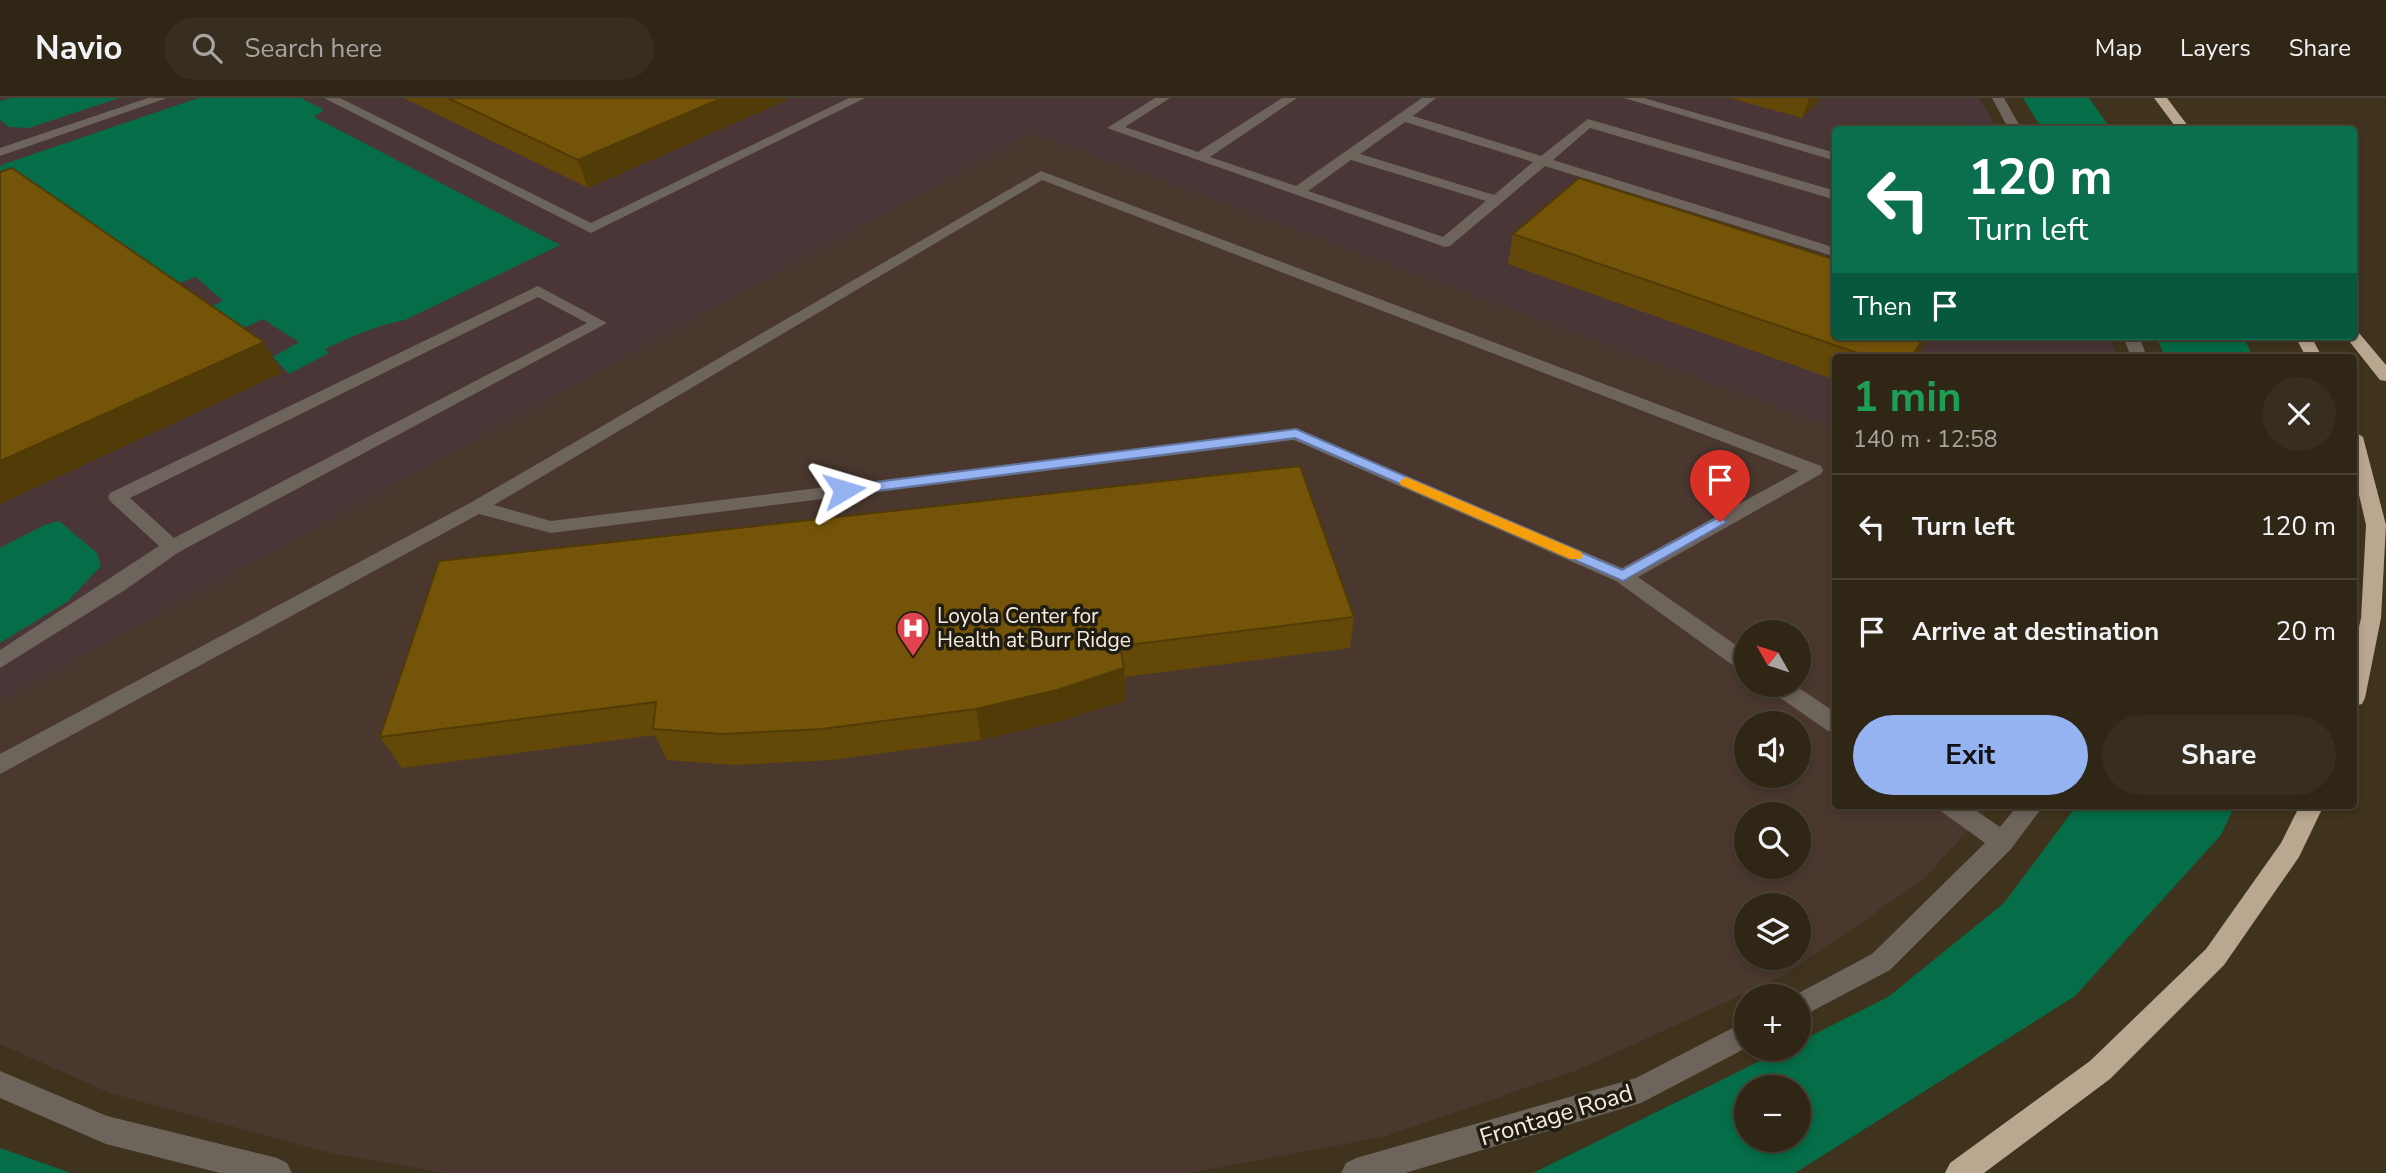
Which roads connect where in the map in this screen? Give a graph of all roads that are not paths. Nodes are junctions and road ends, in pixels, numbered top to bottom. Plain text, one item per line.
1 (161, 98) edge
2 (330, 98) edge
3 (859, 98) edge
4 (1164, 98) edge
5 (1291, 98) edge
6 (1430, 98) edge
7 (1630, 98) edge
8 (1997, 98) edge
9 (2160, 98) edge
10 (1403, 117) junction
11 (2014, 126) edge
12 (2182, 126) edge
13 (3, 149) edge
14 (1349, 155) junction
15 (1832, 156) edge
16 (1200, 158) junction
17 (1543, 161) junction
18 (1297, 192) junction
19 (1832, 196) edge
20 (1496, 200) junction
21 (1832, 252) edge
22 (2356, 340) edge
23 (2386, 376) edge
24 (2357, 449) edge
25 (477, 507) junction
26 (172, 547) junction
27 (1623, 576) junction
28 (1734, 655) edge
29 (0, 660) edge
30 (2357, 684) edge
31 (1796, 697) edge
32 (1832, 722) edge
33 (0, 765) edge
34 (1956, 809) edge
35 (2029, 809) edge
36 (2310, 809) edge
37 (2002, 842) junction
38 (1811, 1000) edge
39 (1734, 1040) edge
40 (0, 1084) edge
41 (277, 1173) edge
42 (1356, 1173) edge
43 (1960, 1173) edge

1 - 13 street
2 - 3 street
4 - 16 street
5 - 16 street
6 - 10 street
7 - 15 street
8 - 11 street
9 - 12 highway
10 - 14 street
10 - 17 street
14 - 18 street
14 - 20 street
16 - 18 street
17 - 19 street
17 - 20 street
17 - 21 street
18 - 20 street
22 - 23 highway
24 - 30 highway
25 - 27 street
25 - 27 street
25 - 33 street
26 - 26 street
26 - 29 street
27 - 28 street
31 - 32 street
34 - 37 street
35 - 37 street
36 - 43 highway
37 - 38 street
39 - 42 street, Frontage Road
40 - 41 street

